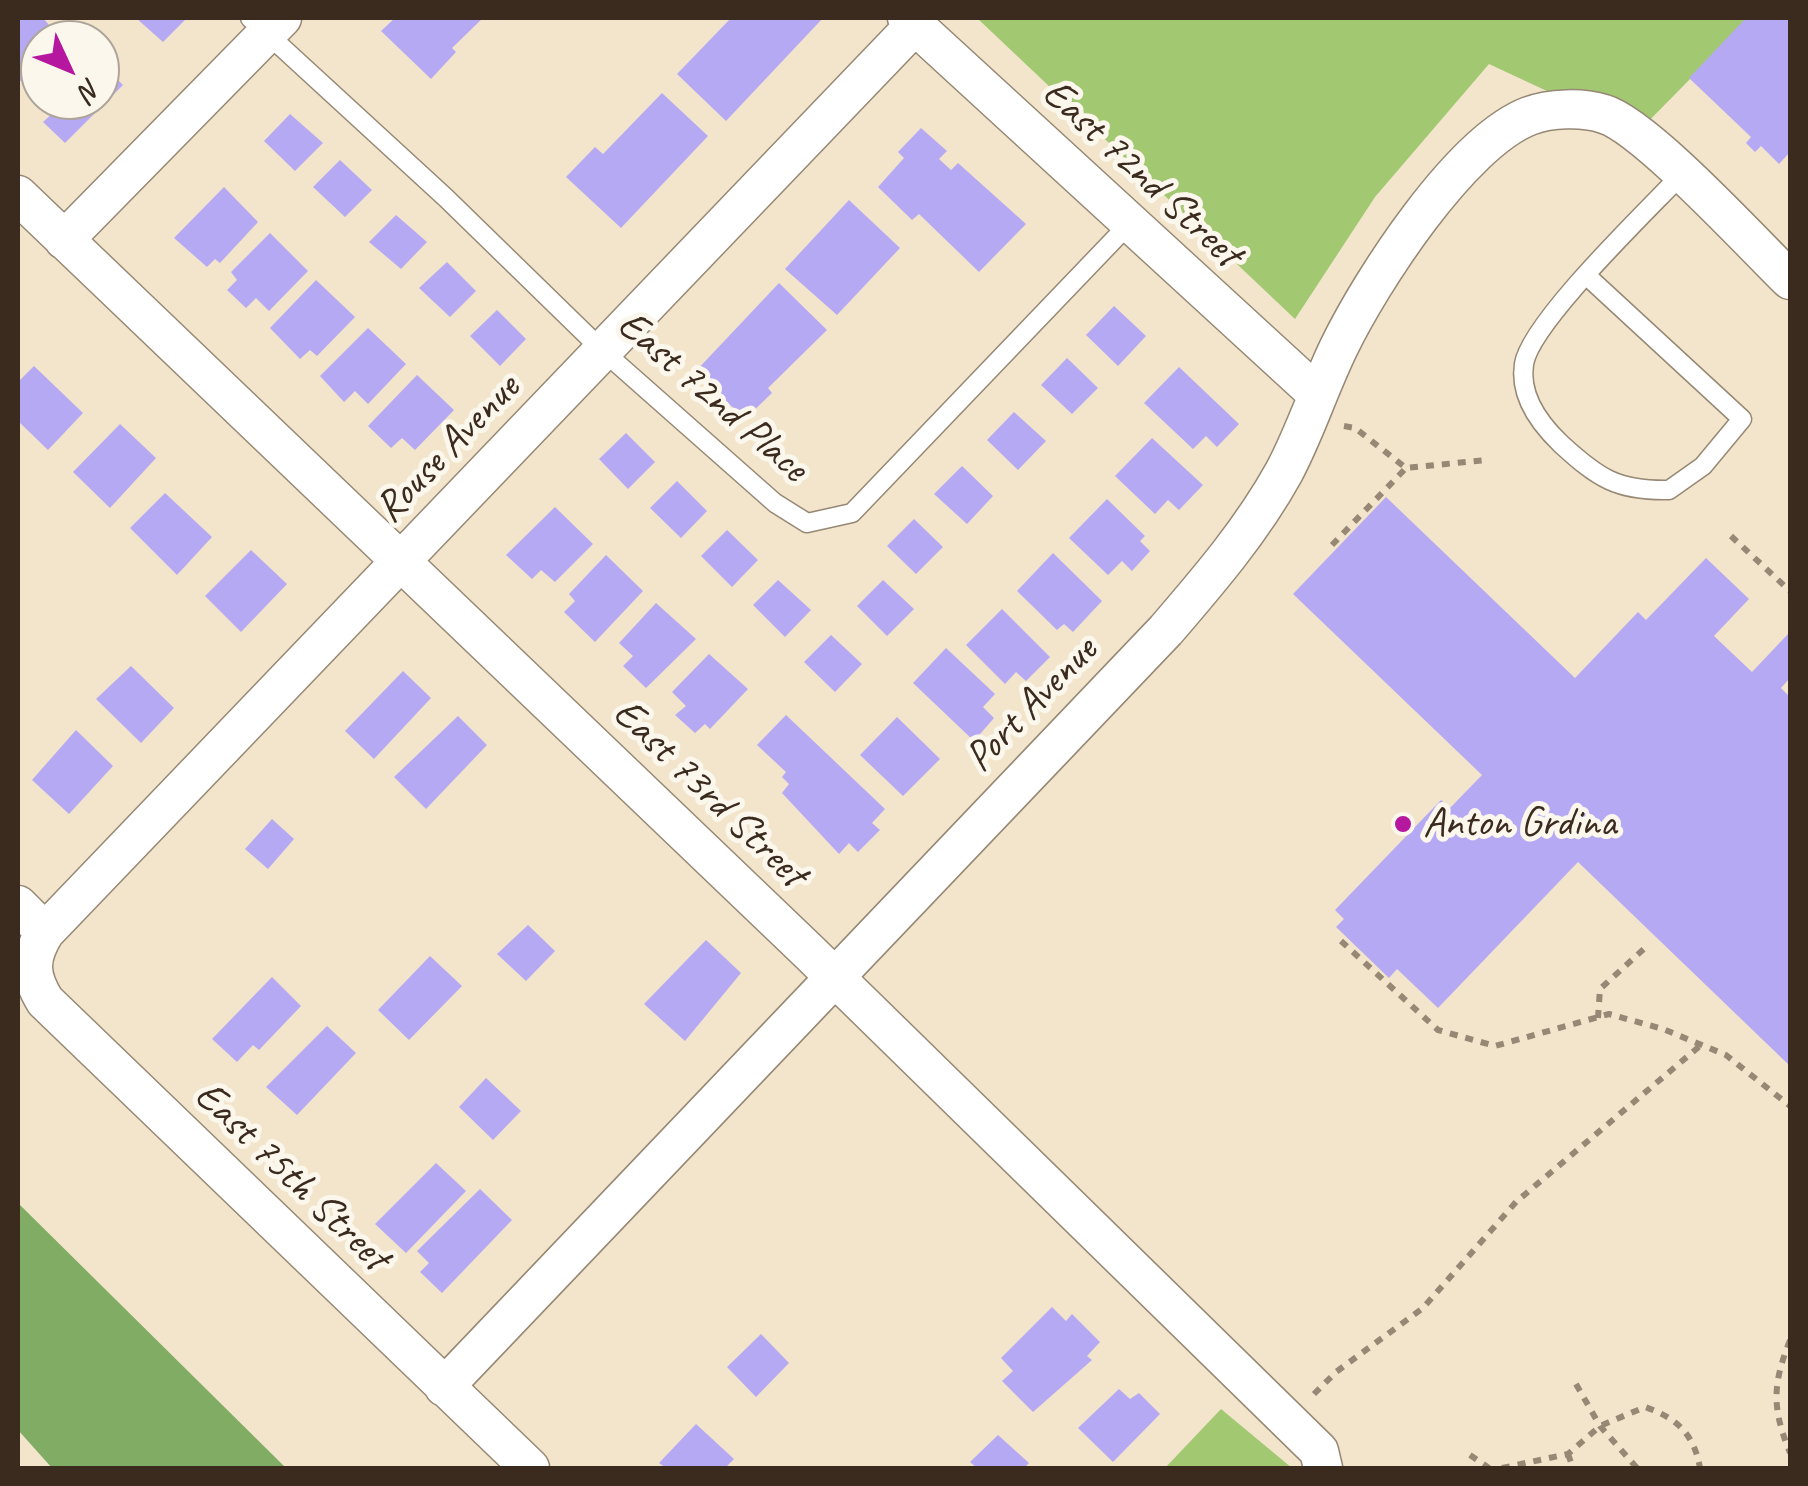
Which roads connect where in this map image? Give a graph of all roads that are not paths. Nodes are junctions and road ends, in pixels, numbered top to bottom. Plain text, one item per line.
1 (911, 21) edge
2 (266, 23) edge
3 (1681, 175) junction
4 (18, 196) edge
5 (1128, 225) junction
6 (64, 240) junction
7 (1587, 276) junction
8 (1790, 280) edge
9 (603, 351) junction
10 (1327, 410) junction
11 (403, 561) junction
12 (18, 905) edge
13 (45, 932) junction
14 (834, 976) junction
15 (444, 1387) junction
16 (530, 1468) edge
17 (1324, 1468) edge

1 - 5 street, East 72nd Street
1 - 9 street, Rouse Avenue
2 - 6 street
2 - 9 lane, East 72nd Place
3 - 7 lane
3 - 8 street, Port Avenue
3 - 10 street, Port Avenue
4 - 6 street, East 73rd Street
5 - 9 lane, East 72nd Place
5 - 10 street, East 72nd Street
6 - 11 street, East 73rd Street
7 - 7 lane
9 - 11 street, Rouse Avenue
10 - 14 street, Port Avenue
11 - 13 street, Rouse Avenue
11 - 14 street, East 73rd Street
12 - 13 street
13 - 15 street, East 75th Street
14 - 15 street, Port Avenue
14 - 17 street, East 73rd Street
15 - 16 street, East 75th Street

